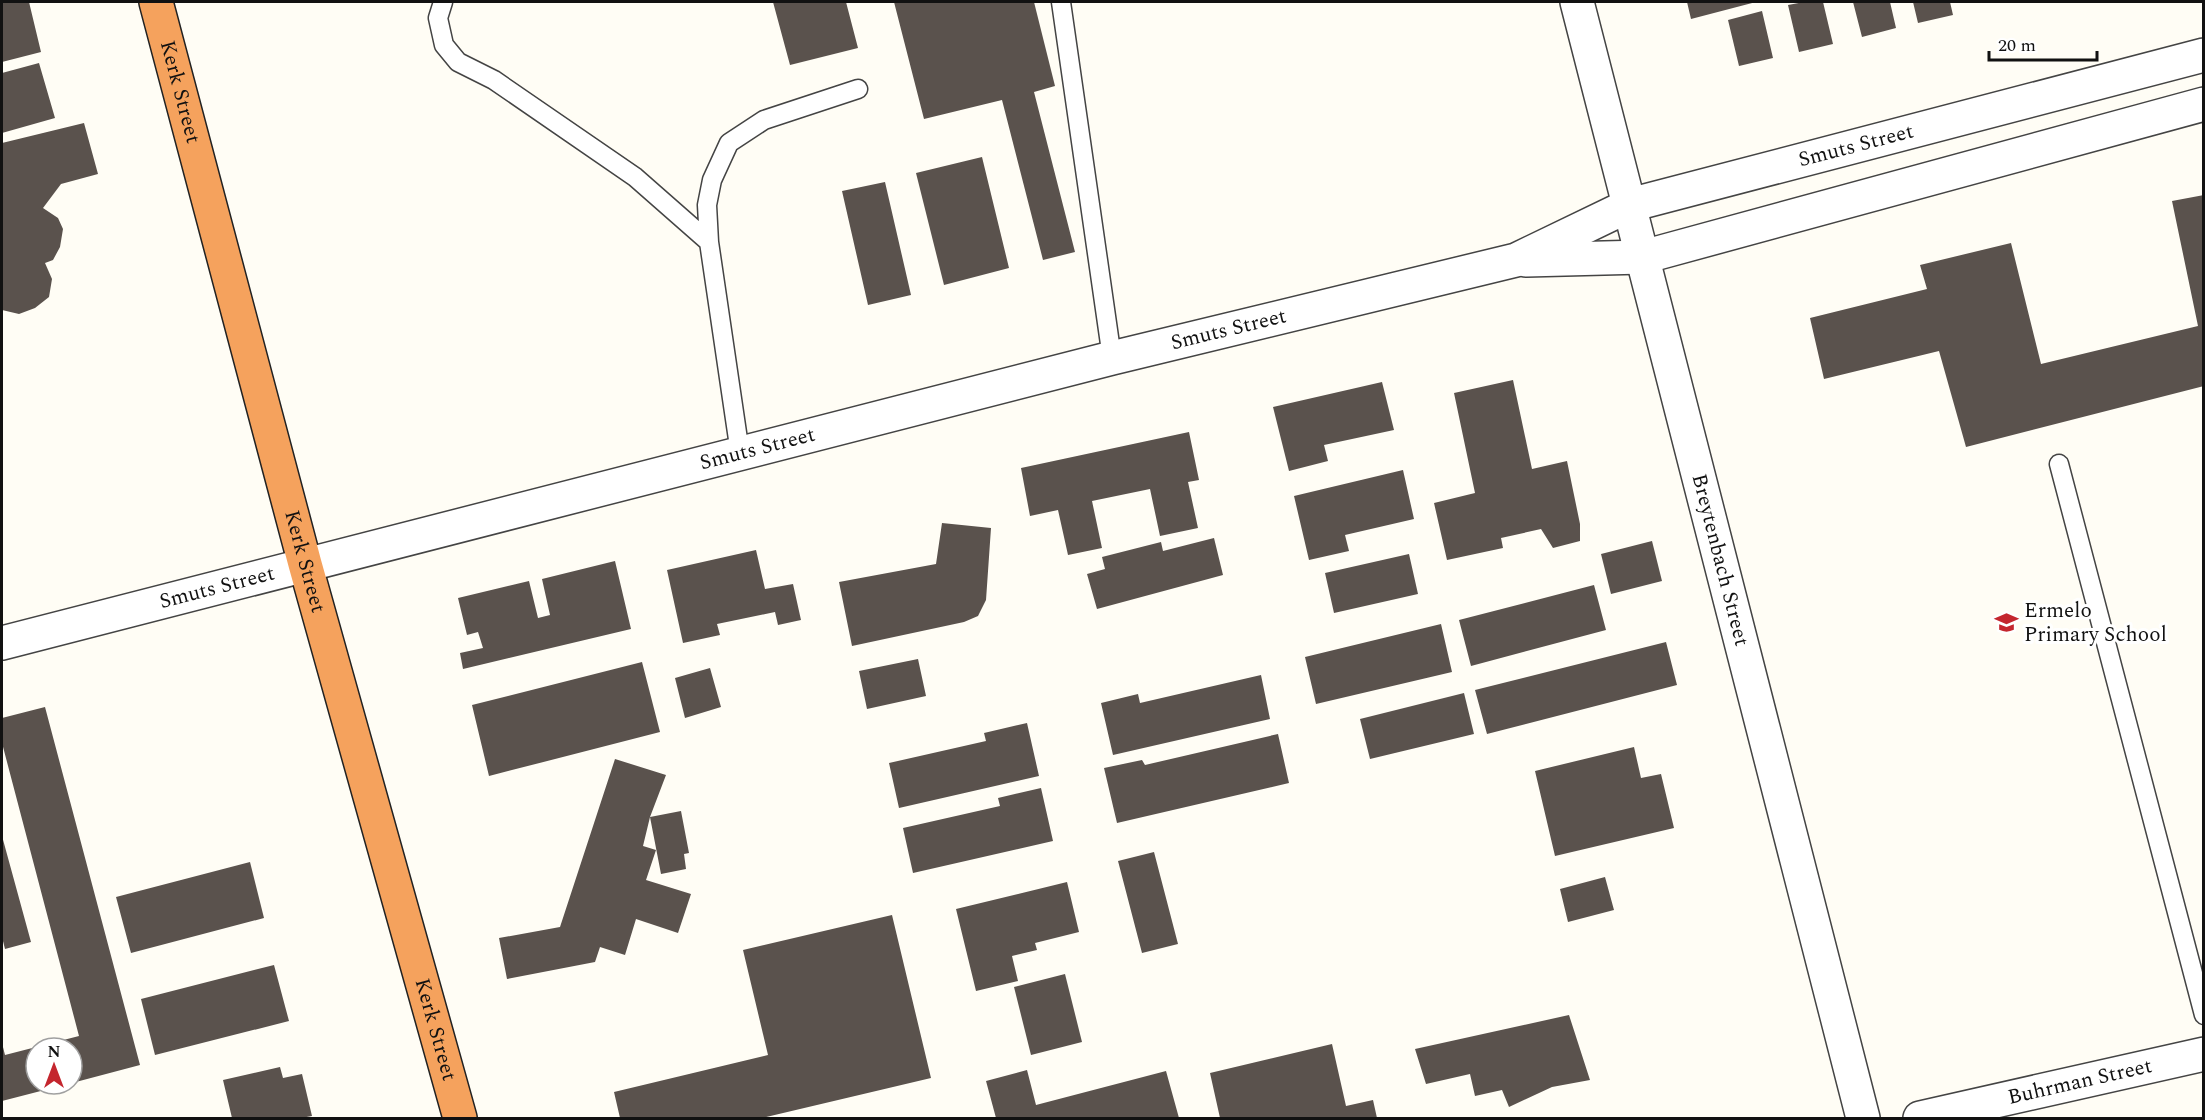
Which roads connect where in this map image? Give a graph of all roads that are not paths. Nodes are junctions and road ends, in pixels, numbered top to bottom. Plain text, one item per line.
1 (156, 2) edge
2 (443, 2) edge
3 (1061, 2) edge
4 (1577, 2) edge
5 (2204, 55) edge
6 (858, 89) dead end
7 (2204, 104) edge
8 (1630, 205) junction
9 (709, 242) junction
10 (1643, 256) junction
11 (1516, 260) junction
12 (1112, 358) junction
13 (740, 453) junction
14 (2060, 464) dead end
15 (305, 564) junction
16 (2, 643) edge
17 (2204, 1015) edge
18 (2204, 1054) edge
19 (460, 1119) edge
20 (1863, 1119) edge
21 (1920, 1119) edge

1 - 15 highway, Kerk Street
2 - 9 lane
3 - 12 lane
4 - 8 street, Breytenbach Street
5 - 8 street, Smuts Street
6 - 9 lane
7 - 10 street, Smuts Street
8 - 10 street, Breytenbach Street
8 - 11 street, Smuts Street
9 - 13 lane
10 - 11 street, Smuts Street
10 - 20 street, Breytenbach Street
11 - 12 street, Smuts Street
12 - 13 street, Smuts Street
13 - 15 street, Smuts Street
14 - 17 lane
15 - 16 street, Smuts Street
15 - 19 highway, Kerk Street
18 - 21 street, Buhrman Street

